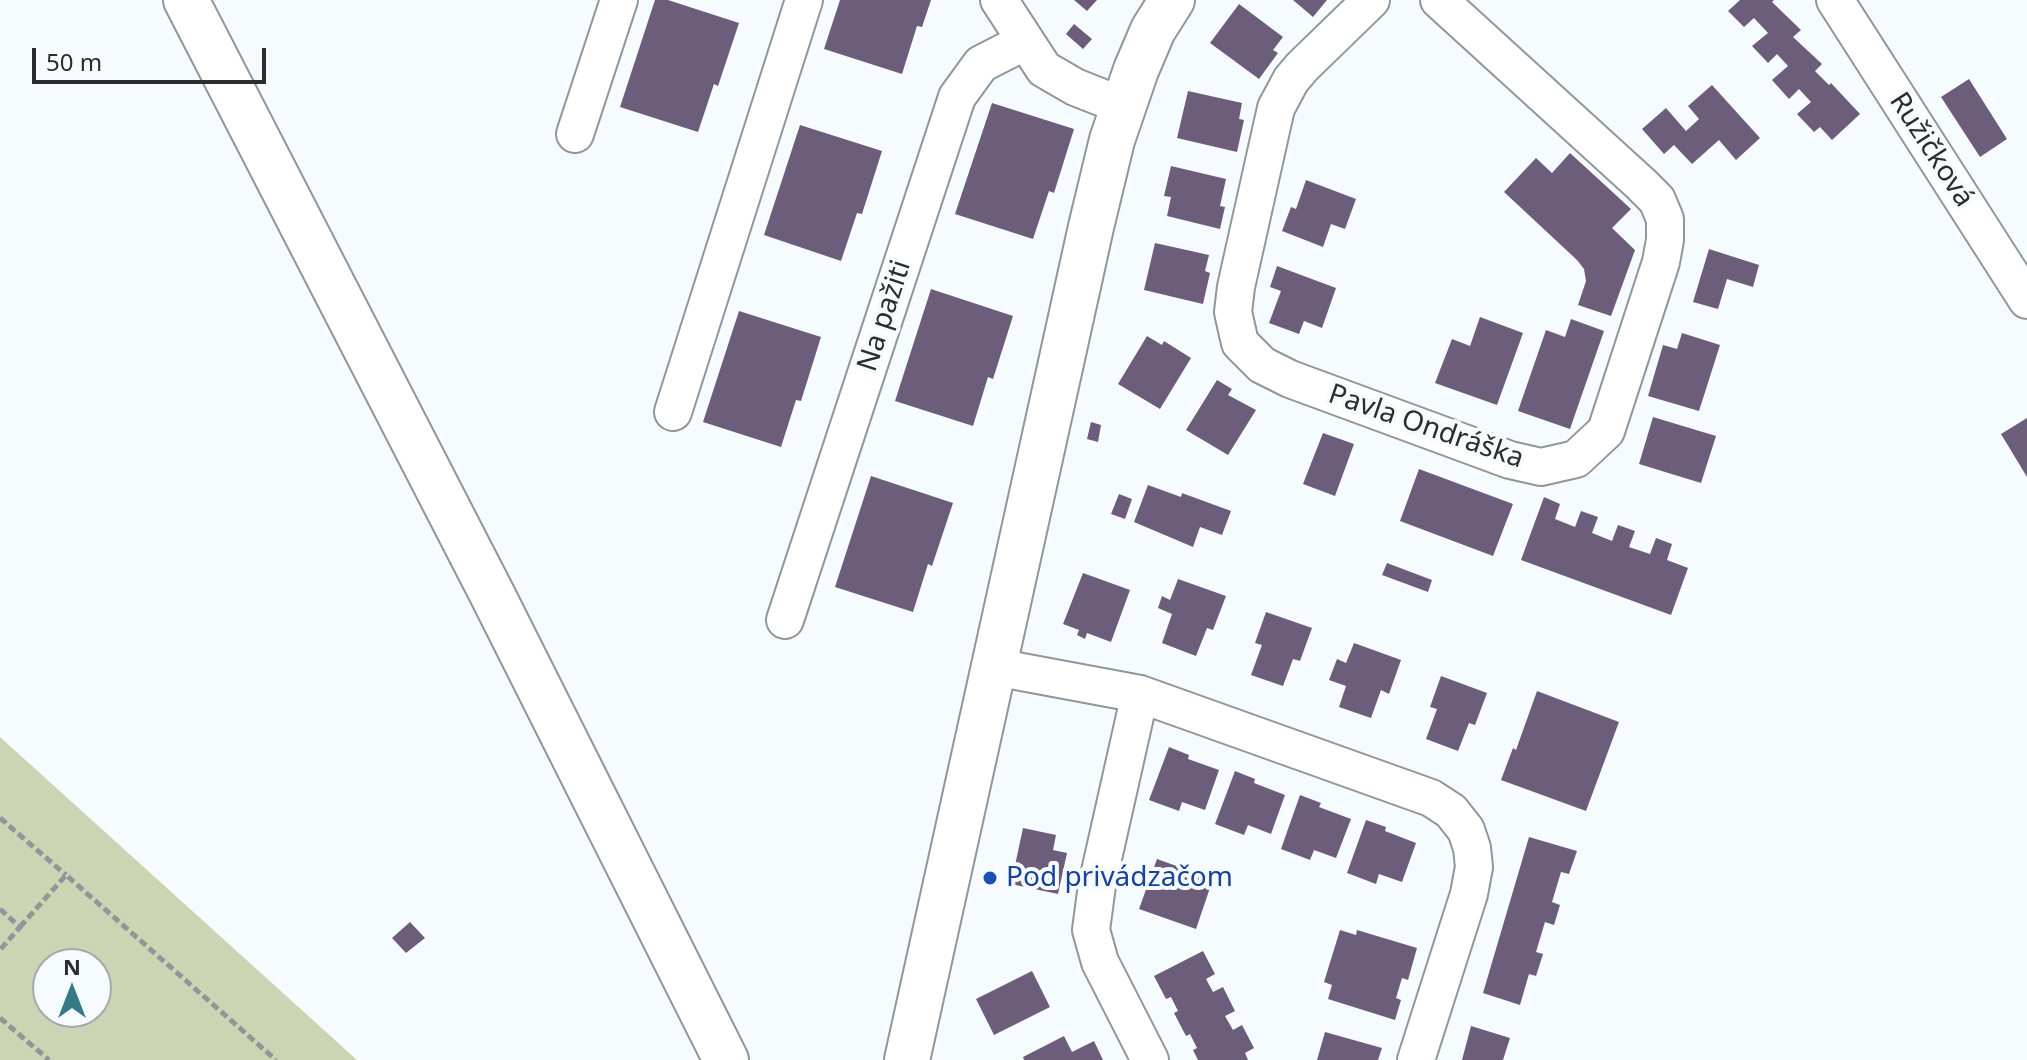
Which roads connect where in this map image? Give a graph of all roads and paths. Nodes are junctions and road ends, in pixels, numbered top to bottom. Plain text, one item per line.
1 (186, 0) edge
2 (619, 0) edge
3 (804, 0) edge
4 (999, 0) edge
5 (1172, 0) edge
6 (1371, 0) edge
7 (1439, 0) edge
8 (1835, 0) edge
9 (1024, 42) junction
10 (1123, 106) junction
11 (575, 134) dead end
12 (2027, 300) edge
13 (673, 412) dead end
14 (785, 620) dead end
15 (995, 667) junction
16 (1140, 694) junction
17 (0, 818) edge
18 (66, 875) junction
19 (0, 909) edge
20 (20, 927) junction
21 (0, 950) edge
22 (0, 1018) edge
23 (725, 1058) edge
24 (49, 1060) edge
25 (276, 1060) edge
26 (907, 1060) edge
27 (1150, 1060) edge
28 (1416, 1060) edge

1 - 23 main road
2 - 11 street
3 - 13 street
4 - 9 street
5 - 10 main road
6 - 7 street, Pavla Ondráška
8 - 12 street, Ružičková
9 - 10 street
9 - 14 street, Na pažiti
10 - 15 main road
15 - 16 street
15 - 26 main road
16 - 27 street
16 - 28 street
17 - 18 path
18 - 20 path
18 - 25 path
19 - 20 path
20 - 21 path
22 - 24 path

